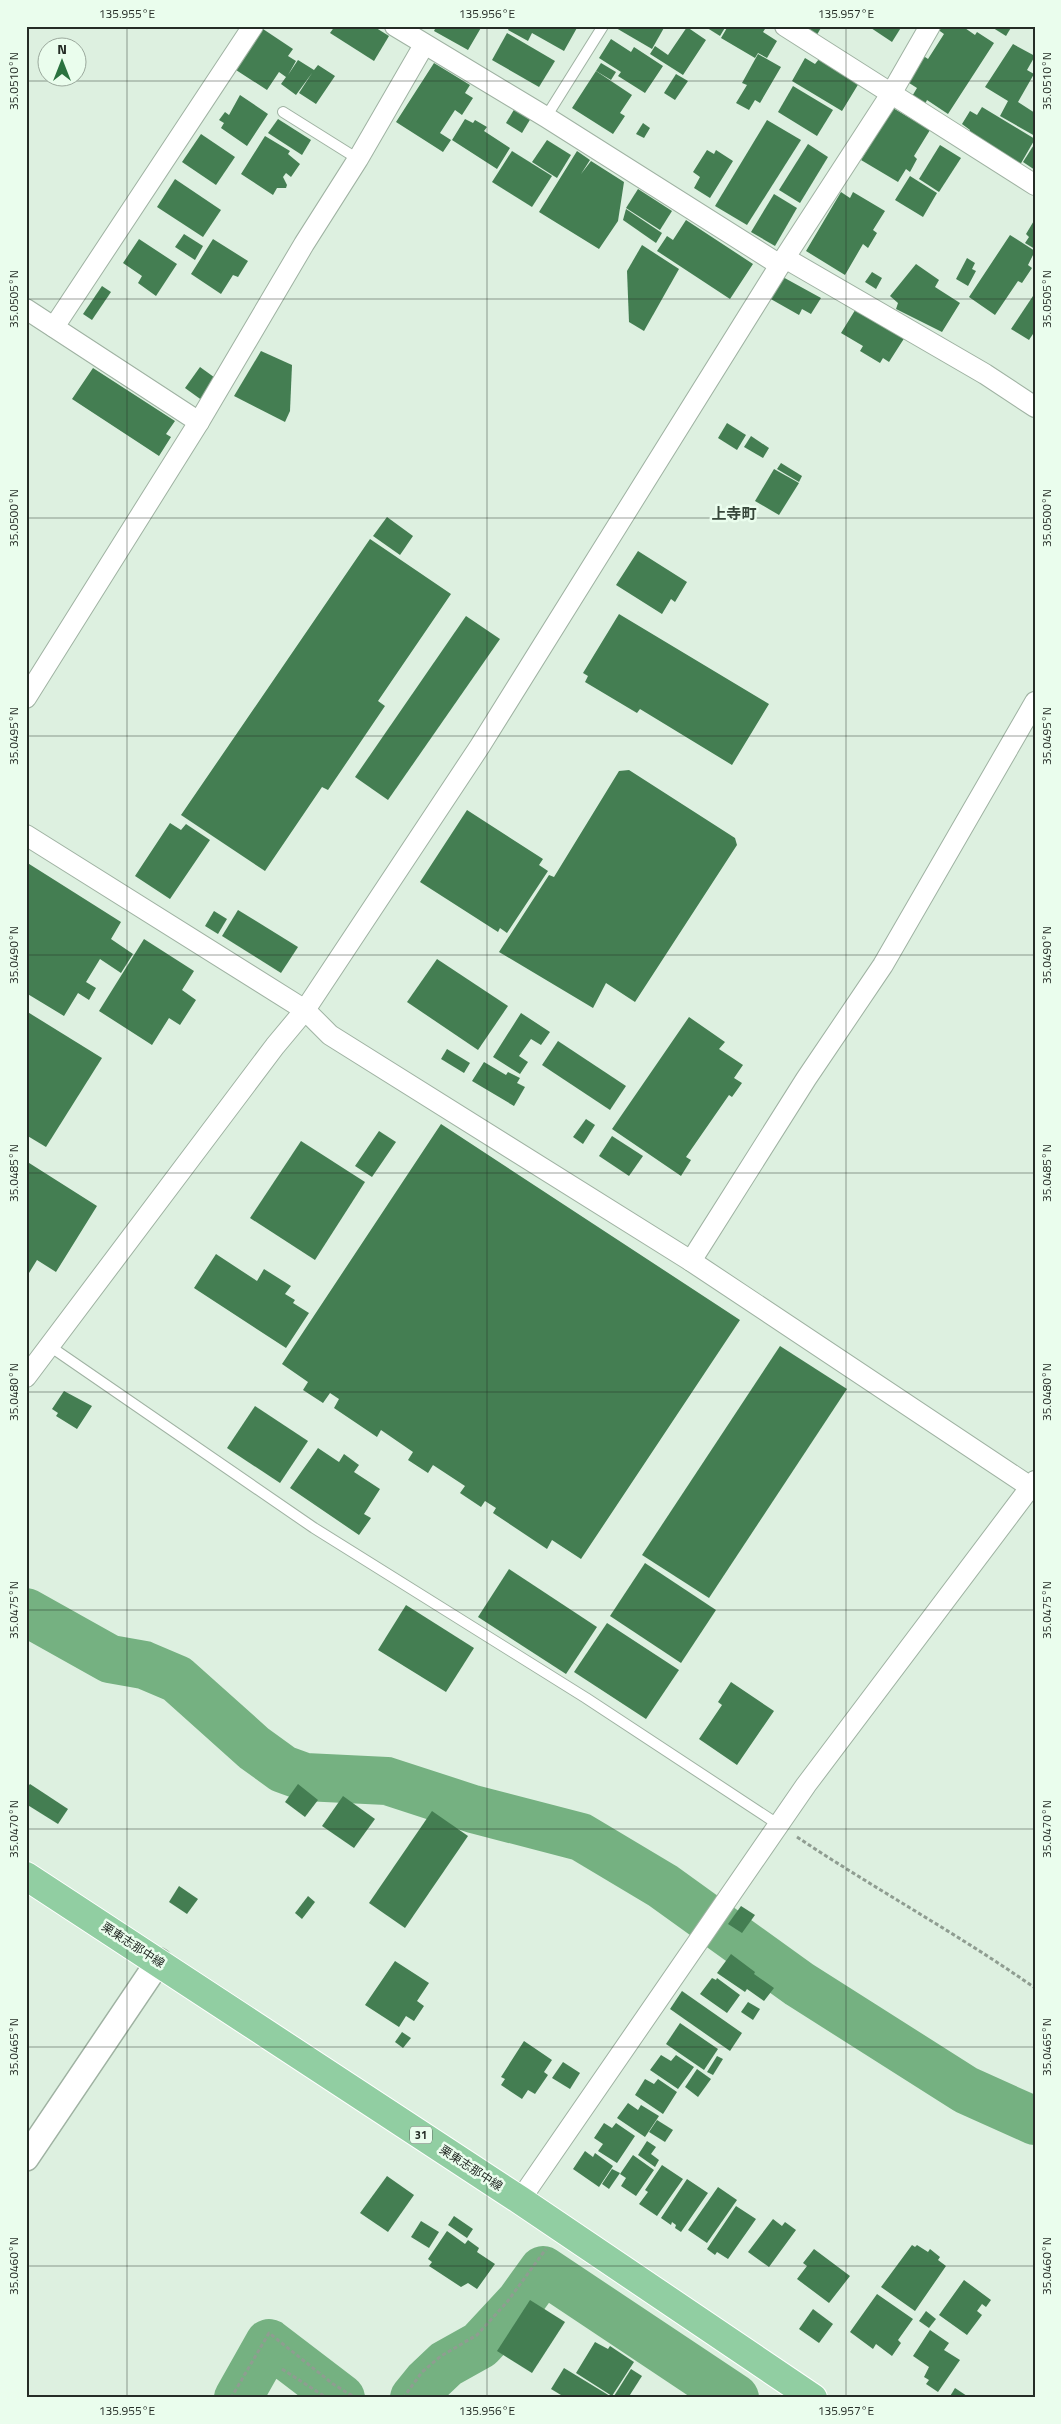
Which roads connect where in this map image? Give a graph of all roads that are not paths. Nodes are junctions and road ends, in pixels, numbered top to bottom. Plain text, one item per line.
1 (254, 26) edge
2 (603, 26) edge
3 (785, 26) edge
4 (930, 26) edge
5 (411, 33) edge
6 (891, 94) junction
7 (283, 112) dead end
8 (546, 117) junction
9 (358, 159) junction
10 (1035, 185) edge
11 (782, 261) junction
12 (26, 309) edge
13 (54, 327) junction
14 (1035, 407) edge
15 (200, 422) junction
16 (26, 698) edge
17 (1035, 702) edge
18 (26, 835) edge
19 (306, 1010) junction
20 (692, 1261) junction
21 (48, 1345) junction
22 (26, 1376) edge
23 (1033, 1486) edge
24 (780, 1825) junction
25 (26, 1876) edge
26 (159, 1962) junction
27 (26, 2158) edge
28 (520, 2200) junction
29 (813, 2398) edge

1 - 13 street
2 - 8 lane
3 - 6 street
4 - 6 street
5 - 8 street
5 - 9 street
6 - 10 street
6 - 11 street
7 - 9 lane
8 - 11 street
9 - 15 street
11 - 14 street
11 - 19 street
12 - 13 street
13 - 15 street
15 - 16 street
17 - 20 street
18 - 19 street
19 - 20 street
19 - 21 street
20 - 23 street
21 - 22 street
21 - 24 lane
23 - 24 street
24 - 28 street
25 - 26 main road, 栗東志那中線 / 31
26 - 27 street
26 - 28 main road, 栗東志那中線 / 31
28 - 29 main road, 栗東志那中線 / 31

